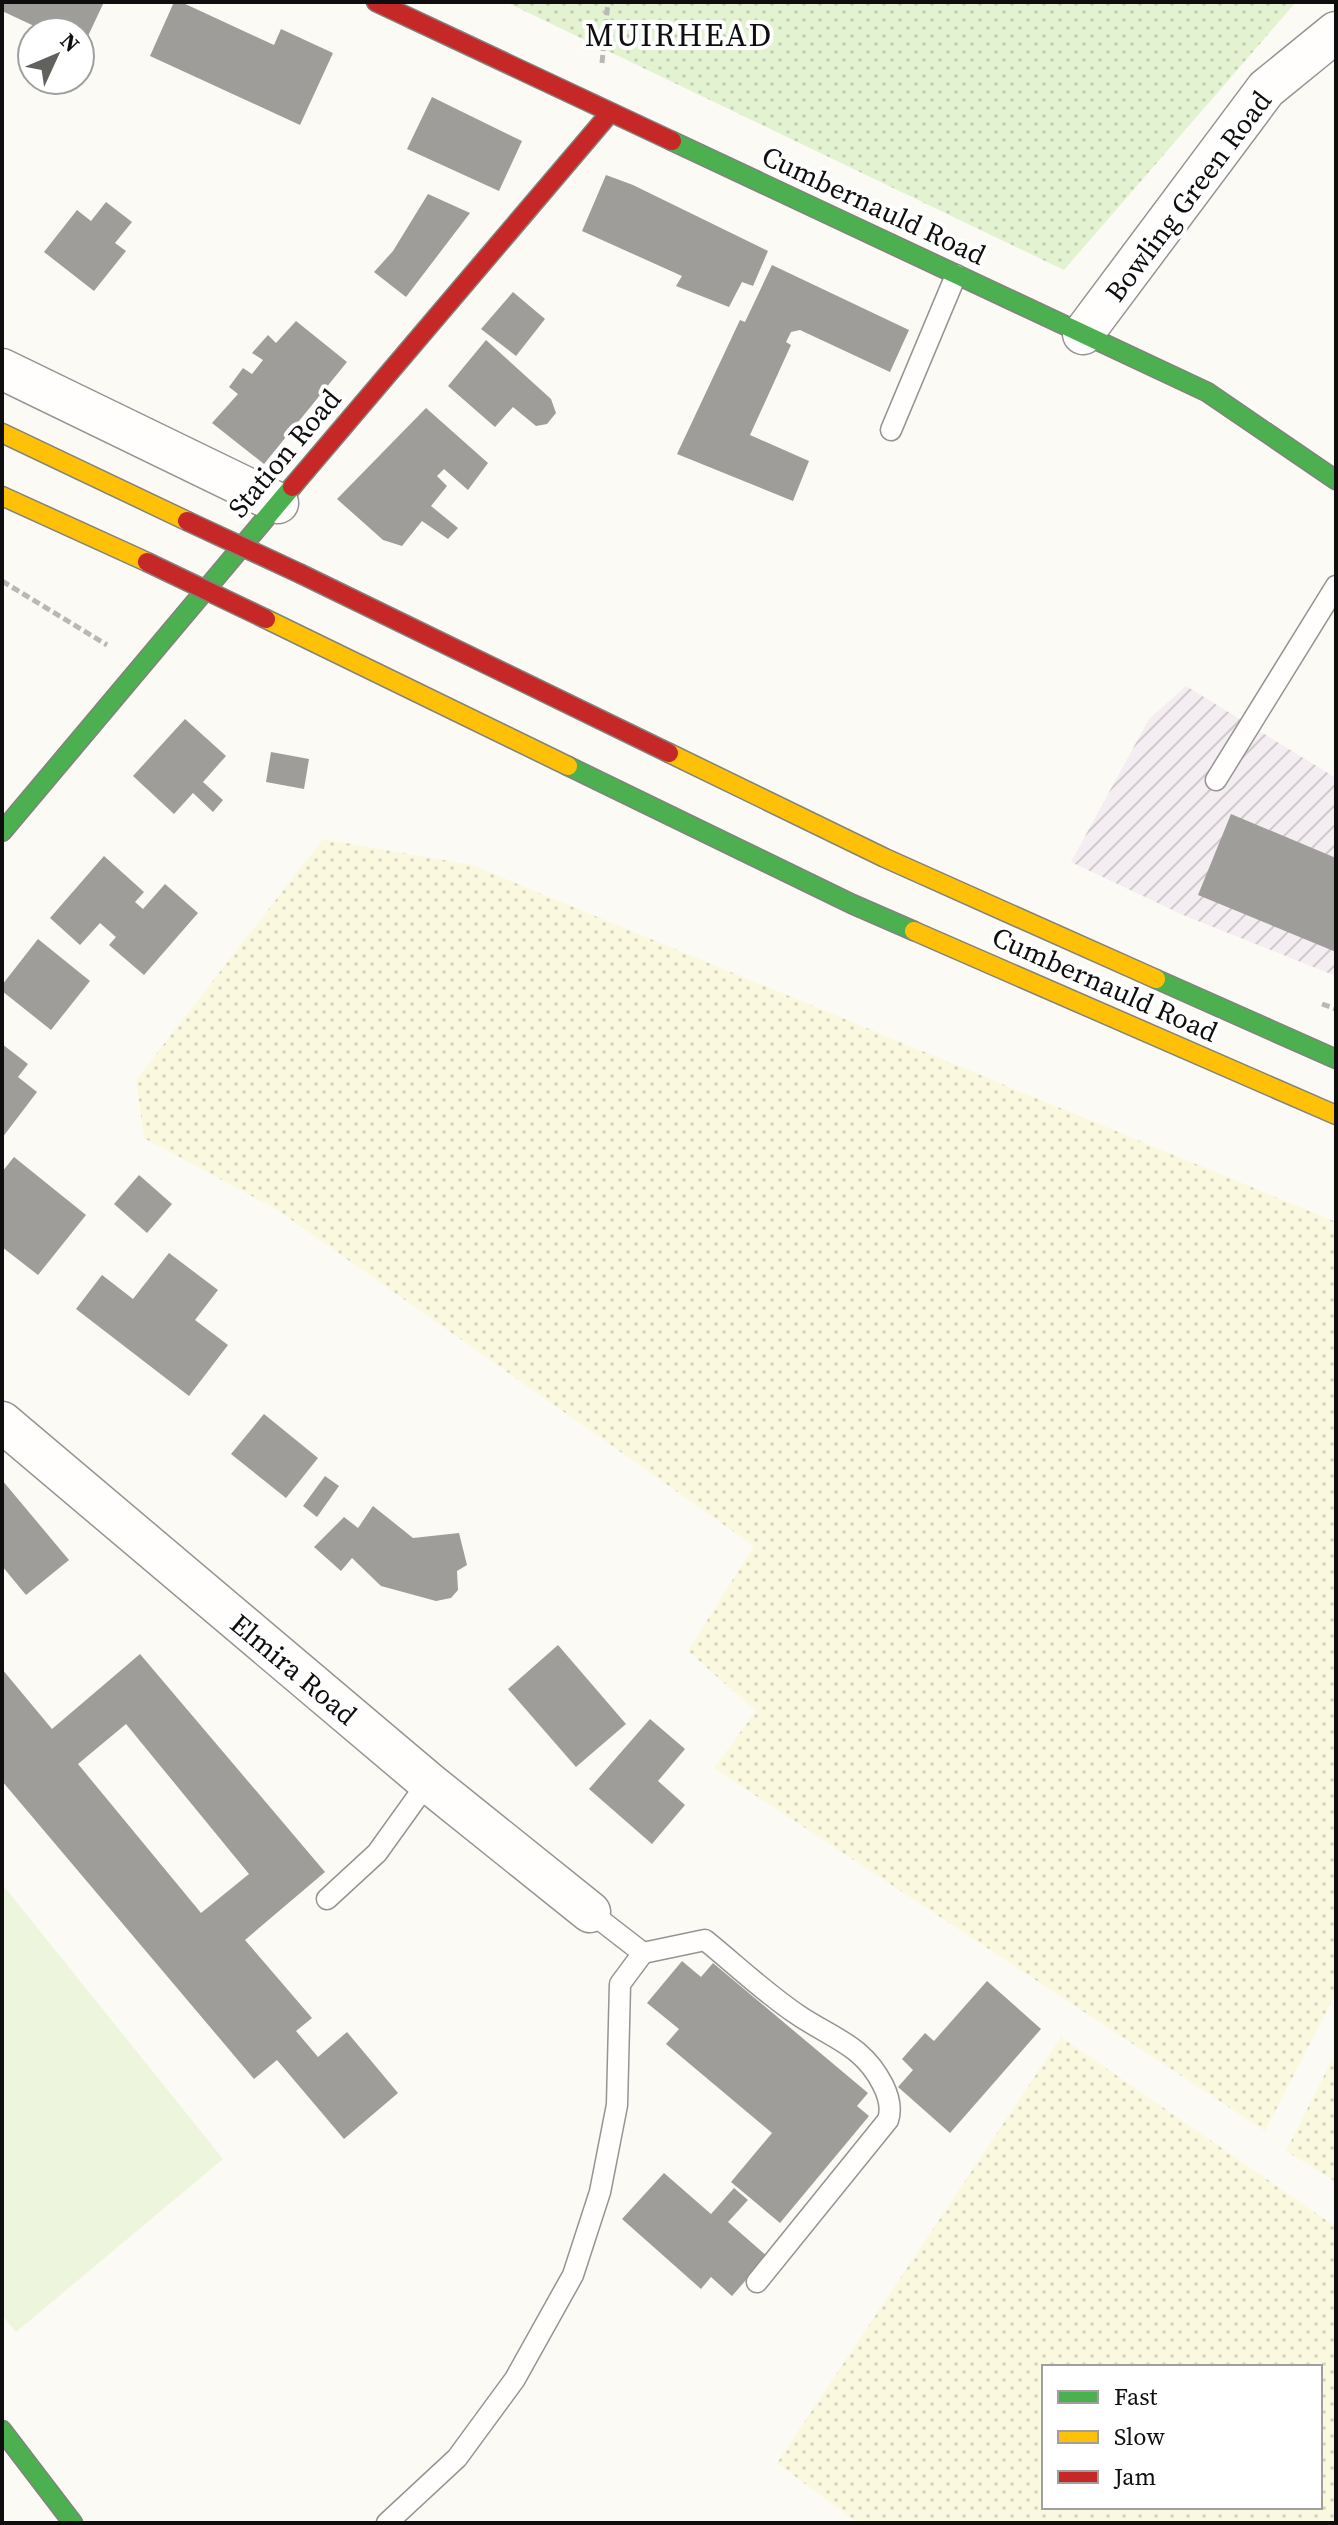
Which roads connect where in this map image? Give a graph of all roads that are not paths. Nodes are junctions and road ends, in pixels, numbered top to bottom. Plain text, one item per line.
1 (376, 2) edge
2 (1336, 32) edge
3 (610, 113) junction
4 (956, 275) junction
5 (1083, 334) junction
6 (2, 369) edge
7 (891, 430) dead end
8 (2, 433) edge
9 (1336, 480) edge
10 (2, 496) edge
11 (278, 503) junction
12 (1336, 586) edge
13 (1216, 780) dead end
14 (2, 832) edge
15 (1336, 1059) edge
16 (1336, 1115) edge
17 (2, 1422) edge
18 (428, 1782) junction
19 (327, 1899) dead end
20 (590, 1912) joint
21 (643, 1953) junction
22 (757, 2282) dead end
23 (2, 2430) edge
24 (73, 2523) edge
25 (387, 2523) edge

1 - 3 main road, Cumbernauld Road
2 - 5 street, Bowling Green Road
3 - 4 main road, Cumbernauld Road
3 - 11 main road, Station Road
4 - 5 main road, Cumbernauld Road
4 - 7 lane
5 - 9 main road, Cumbernauld Road
6 - 11 street
8 - 15 main road, bridge
10 - 16 main road, Cumbernauld Road, bridge
11 - 14 main road, Station Road
12 - 13 lane
17 - 18 street, Elmira Road
18 - 19 lane
18 - 20 street, Elmira Road
20 - 21 lane
21 - 22 lane
21 - 25 lane
23 - 24 main road

